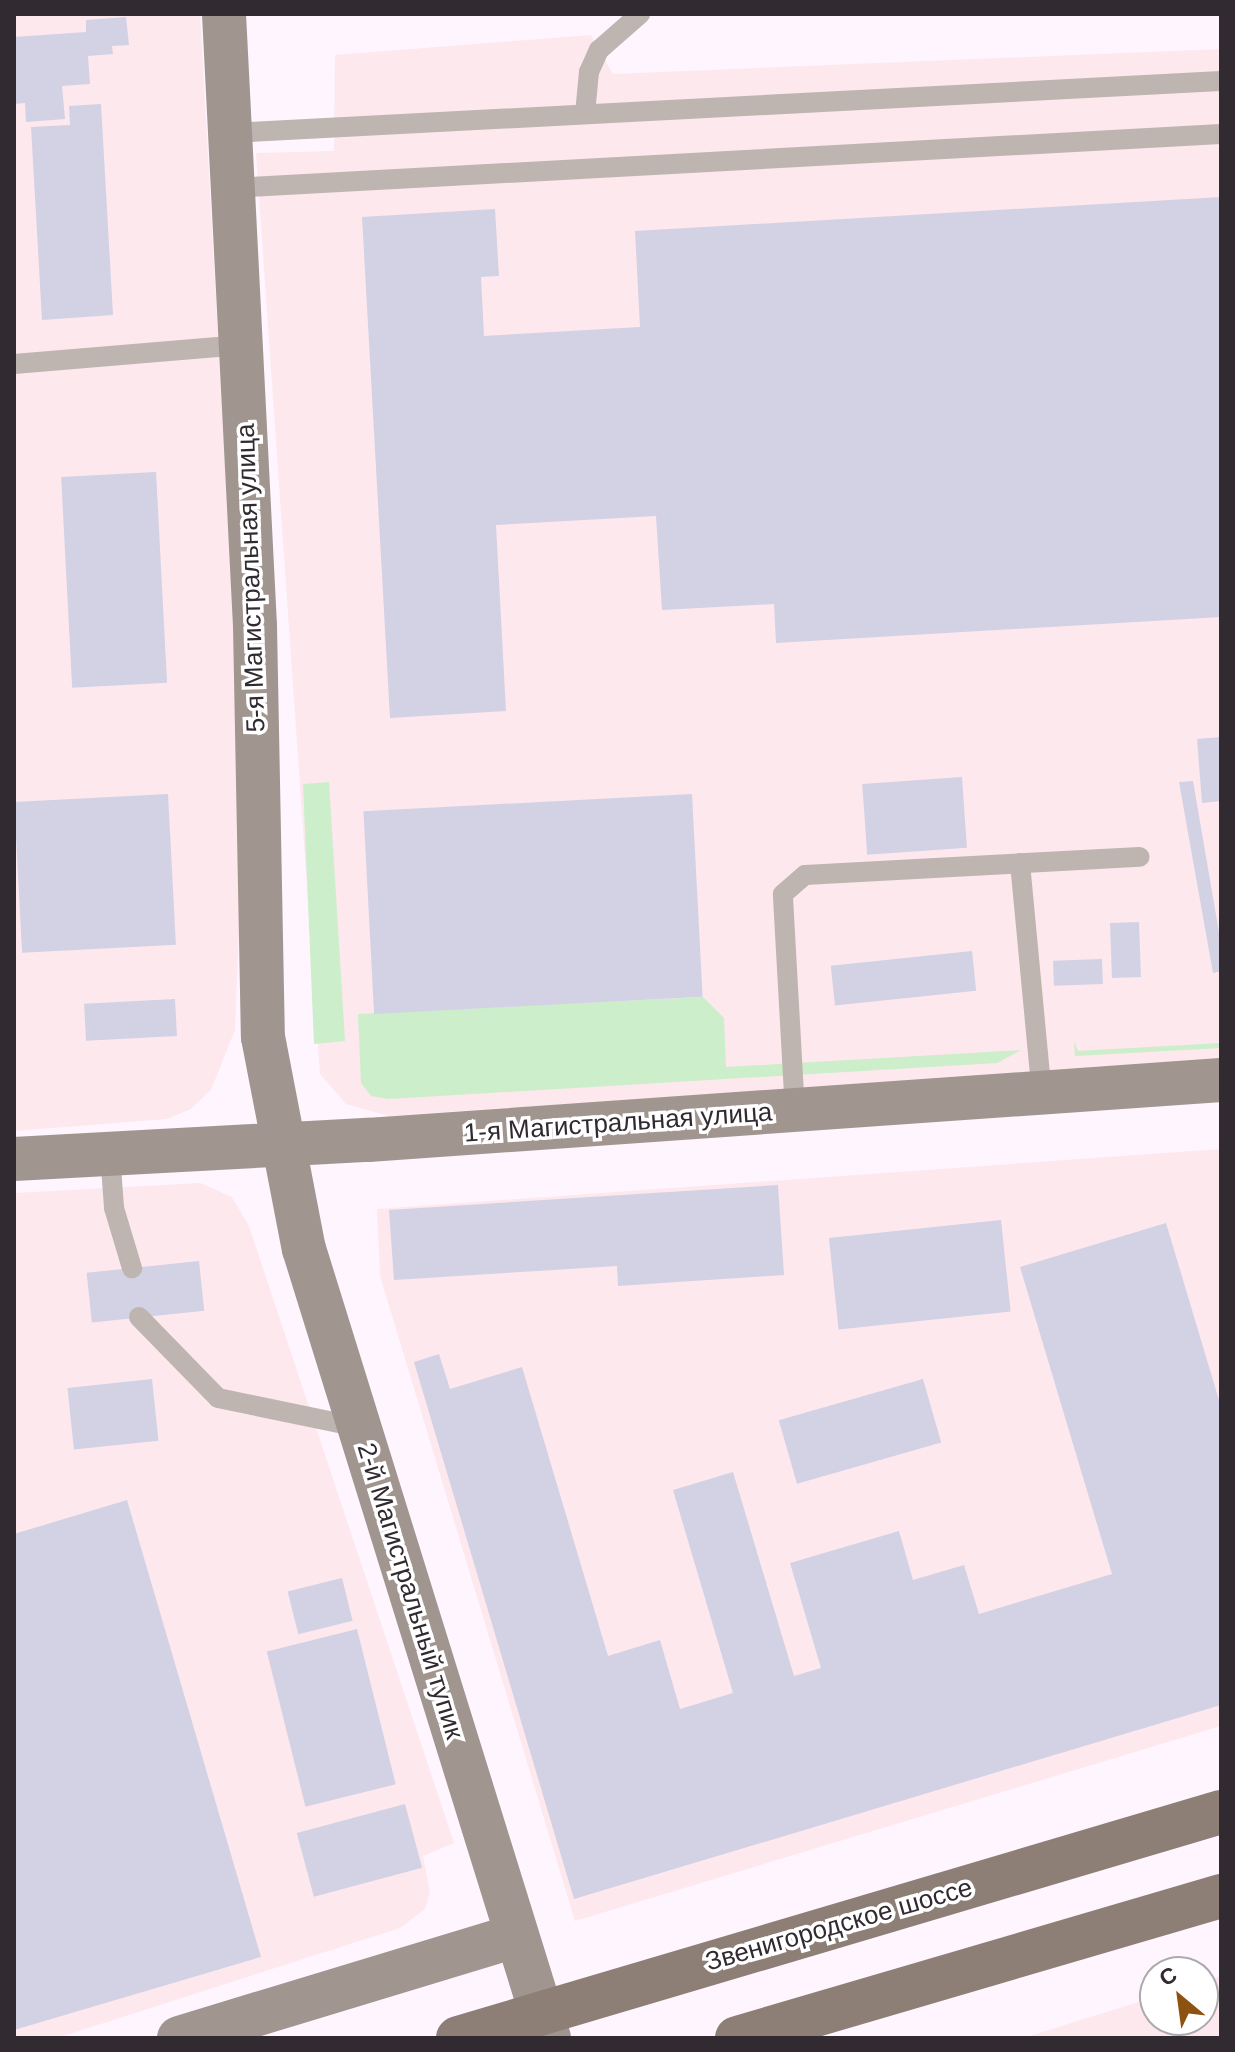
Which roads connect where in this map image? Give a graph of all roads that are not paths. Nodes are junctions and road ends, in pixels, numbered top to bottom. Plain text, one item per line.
1 (224, 14) edge
2 (640, 14) edge
3 (1221, 81) edge
4 (585, 114) junction
5 (230, 133) junction
6 (1221, 134) edge
7 (233, 188) junction
8 (241, 345) junction
9 (14, 364) edge
10 (1140, 857) dead end
11 (1020, 863) junction
12 (1221, 1080) edge
13 (1042, 1095) junction
14 (795, 1112) junction
15 (281, 1141) junction
16 (110, 1153) junction
17 (14, 1159) edge
18 (132, 1268) dead end
19 (139, 1317) dead end
20 (360, 1427) junction
21 (1221, 1812) edge
22 (1221, 1896) edge
23 (515, 1936) junction
24 (179, 2038) edge
25 (458, 2038) edge
26 (549, 2038) edge
27 (737, 2038) edge

1 - 5 street, 5-я Магистральная улица
2 - 4 lane
3 - 4 lane
4 - 5 lane
5 - 7 street, 5-я Магистральная улица
6 - 7 lane
7 - 8 street, 5-я Магистральная улица
8 - 9 lane
8 - 15 street, 5-я Магистральная улица
10 - 11 lane
11 - 13 lane
11 - 14 lane
12 - 13 street, 1-я Магистральная улица
13 - 14 street, 1-я Магистральная улица
14 - 15 street, 1-я Магистральная улица
15 - 16 street, 1-я Магистральная улица
15 - 20 street, 2-й Магистральный тупик
16 - 17 street, 1-я Магистральная улица
16 - 18 lane
19 - 20 lane
20 - 23 street, 2-й Магистральный тупик
21 - 25 main road, Звенигородское шоссе, bridge
22 - 27 main road
23 - 24 street
23 - 26 street, 2-й Магистральный тупик

